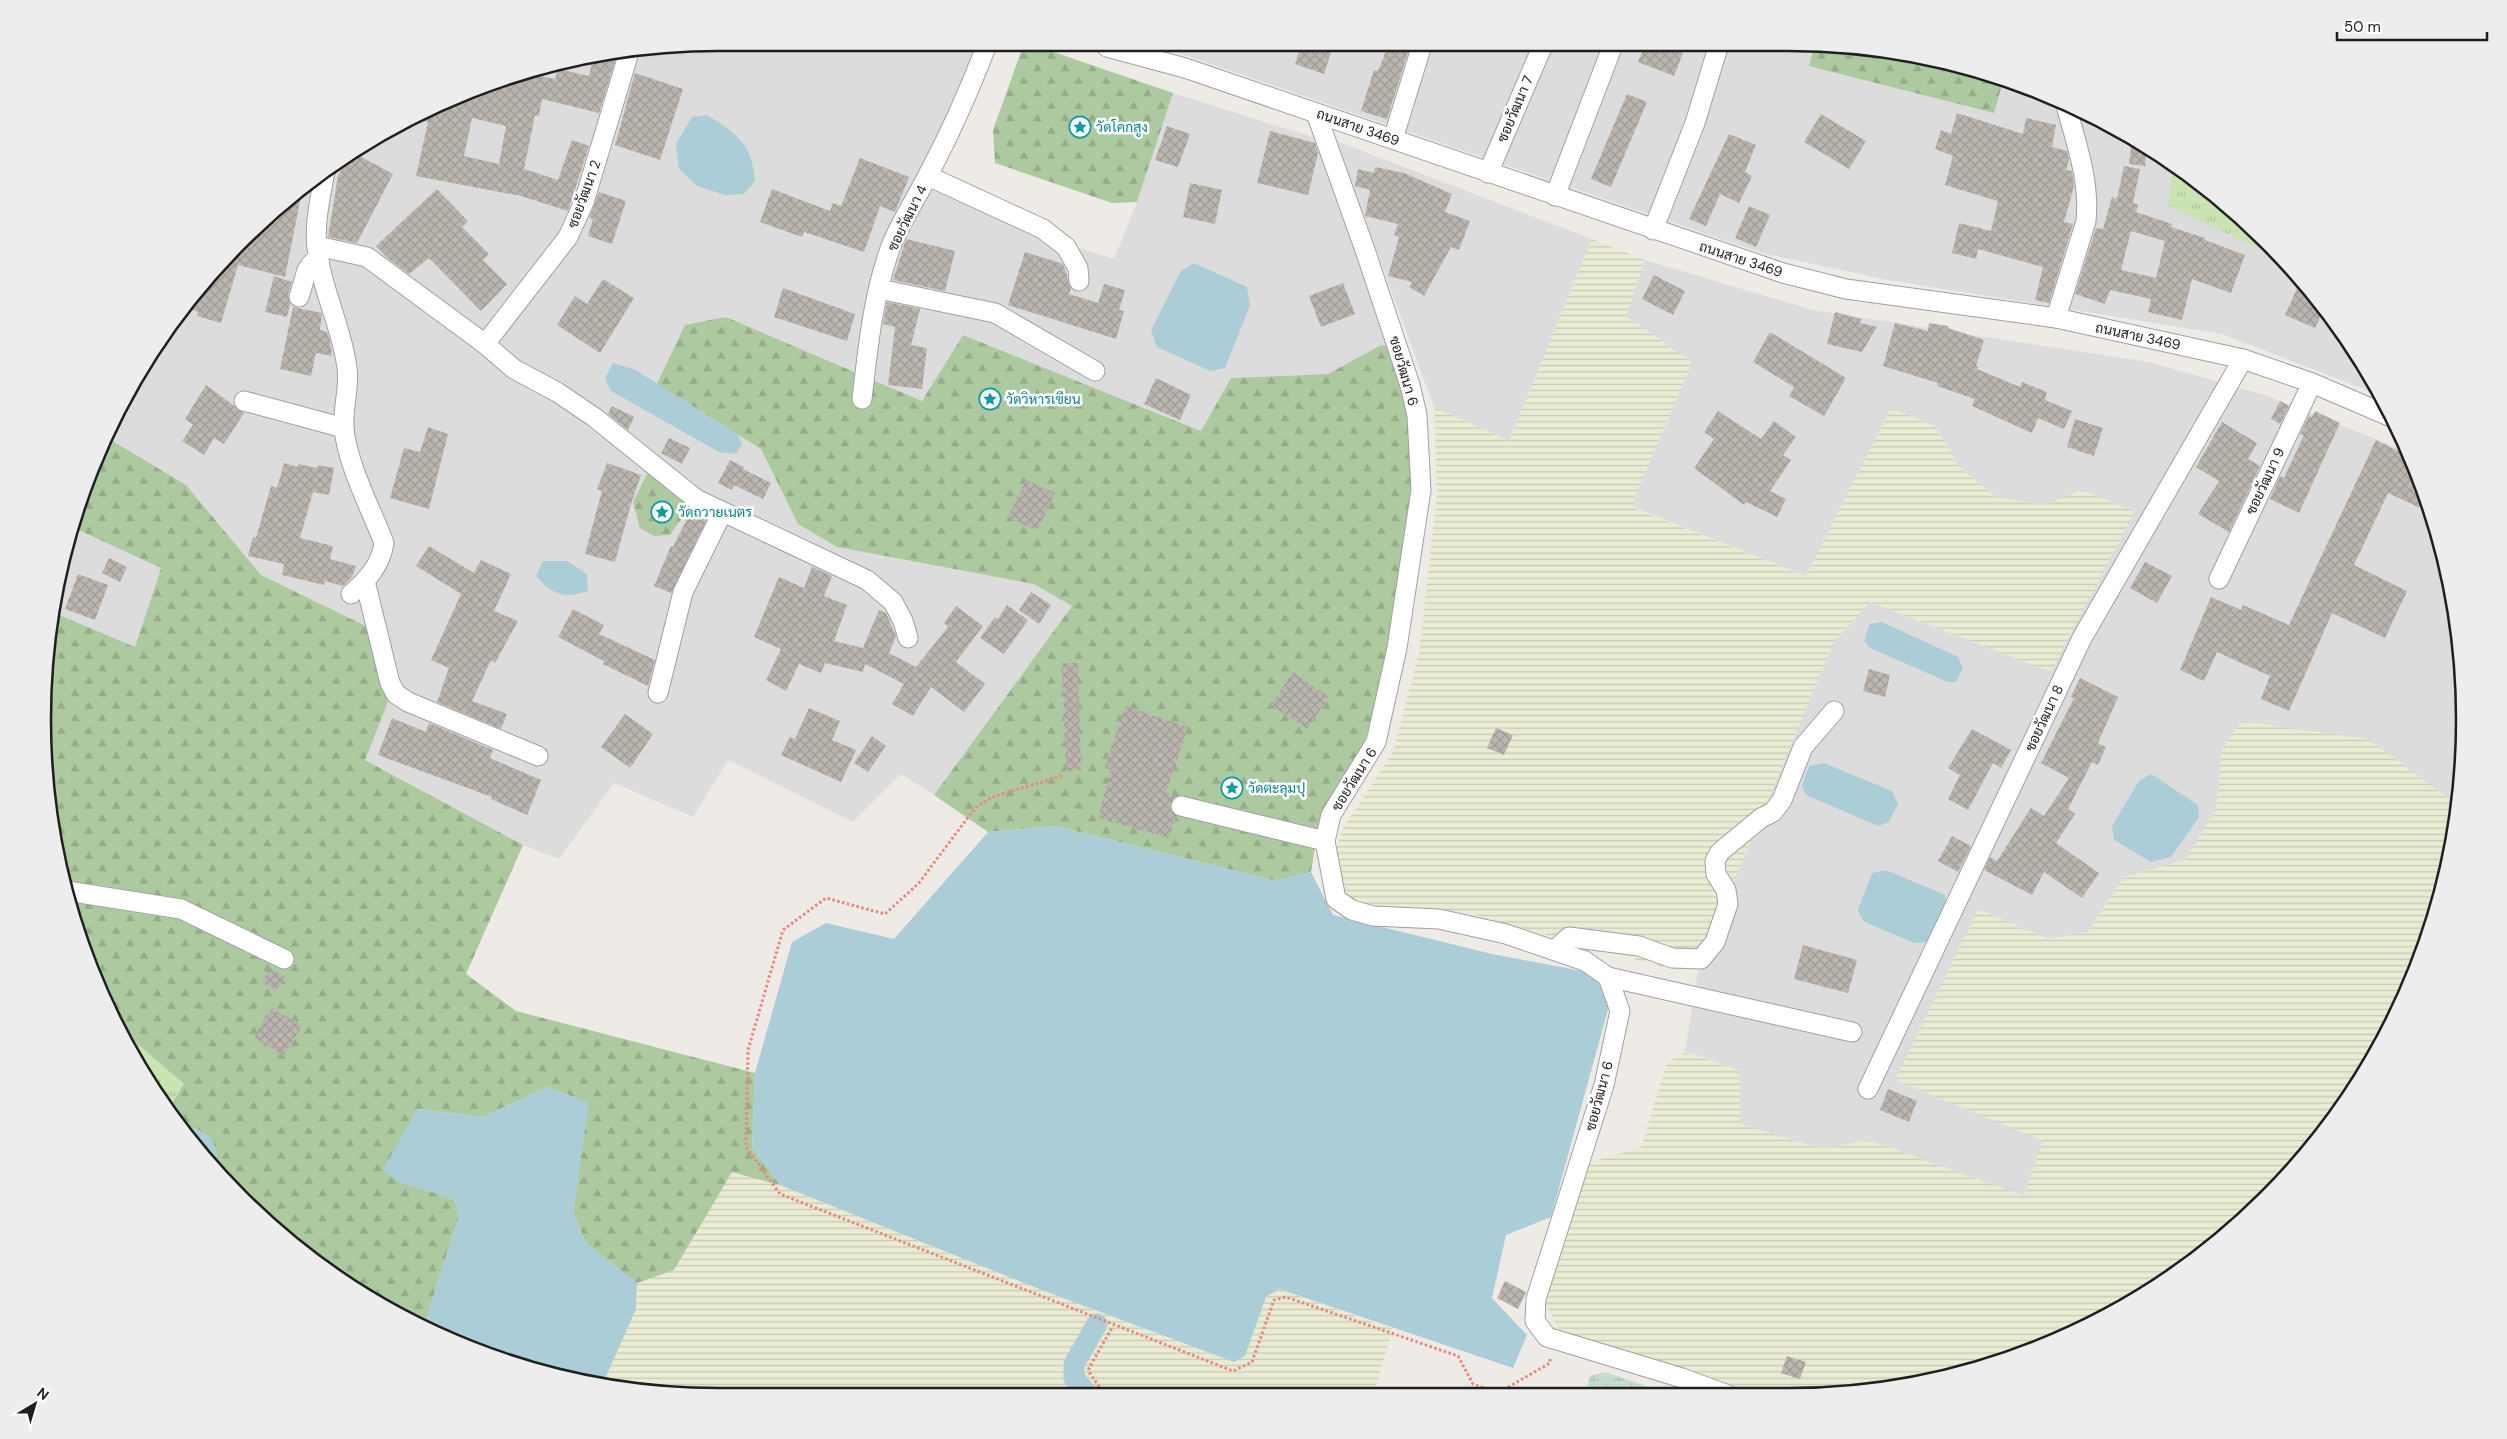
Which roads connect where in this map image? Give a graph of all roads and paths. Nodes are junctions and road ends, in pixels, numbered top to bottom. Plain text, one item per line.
1 (984, 51) edge
2 (1420, 51) edge
3 (1540, 51) edge
4 (1611, 51) edge
5 (1716, 51) edge
6 (1152, 52) edge
7 (627, 58) edge
8 (1316, 113) junction
9 (2068, 113) edge
10 (1393, 139) junction
11 (1488, 173) junction
12 (928, 176) junction
13 (323, 182) edge
14 (1555, 196) junction
15 (1653, 230) junction
16 (318, 254) junction
17 (1080, 281) dead end
18 (879, 289) junction
19 (299, 297) dead end
20 (2056, 318) junction
21 (485, 344) junction
22 (2243, 359) junction
23 (1095, 371) dead end
24 (2312, 383) junction
25 (862, 399) dead end
26 (244, 401) dead end
27 (2381, 412) edge
28 (344, 428) junction
29 (722, 513) junction
30 (2219, 579) dead end
31 (365, 581) junction
32 (351, 594) dead end
33 (908, 638) dead end
34 (658, 692) dead end
35 (1834, 711) dead end
36 (538, 756) dead end
37 (1062, 776) dead end
38 (1181, 806) dead end
39 (1324, 841) junction
40 (74, 891) edge
41 (1555, 950) junction
42 (284, 959) dead end
43 (1608, 977) junction
44 (1852, 1032) dead end
45 (1868, 1090) dead end
46 (1113, 1326) junction
47 (1547, 1337) junction
48 (1101, 1388) edge
49 (1483, 1388) edge
50 (1508, 1388) edge
51 (1709, 1388) edge

1 - 12 street, ซอยวัฒนา 4
2 - 10 street
3 - 11 street, ซอยวัฒนา 7
4 - 14 street
5 - 15 street
6 - 8 street, ถนนสาย 3469
7 - 21 street, ซอยวัฒนา 2
8 - 10 street, ถนนสาย 3469
8 - 39 street, ซอยวัฒนา 6
9 - 20 street
10 - 11 street, ถนนสาย 3469
11 - 14 street, ถนนสาย 3469
12 - 17 street
12 - 18 street, ซอยวัฒนา 4
13 - 16 street
14 - 15 street, ถนนสาย 3469
15 - 20 street, ถนนสาย 3469
16 - 19 street
16 - 21 street
16 - 28 street
18 - 23 street
18 - 25 street, ซอยวัฒนา 4
20 - 22 street, ถนนสาย 3469
21 - 29 street
22 - 24 street, ถนนสาย 3469
22 - 45 street, ซอยวัฒนา 8
24 - 27 street, ถนนสาย 3469
24 - 30 street, ซอยวัฒนา 9
26 - 28 street
28 - 31 street
29 - 33 street
29 - 34 street
31 - 32 street
31 - 36 street
35 - 41 street
37 - 46 path
38 - 39 street
39 - 41 street, ซอยวัฒนา 6
40 - 42 street
41 - 43 street, ซอยวัฒนา 6
43 - 44 street
43 - 47 street, ซอยวัฒนา 6
46 - 48 path
46 - 49 path
47 - 50 path
47 - 51 street

